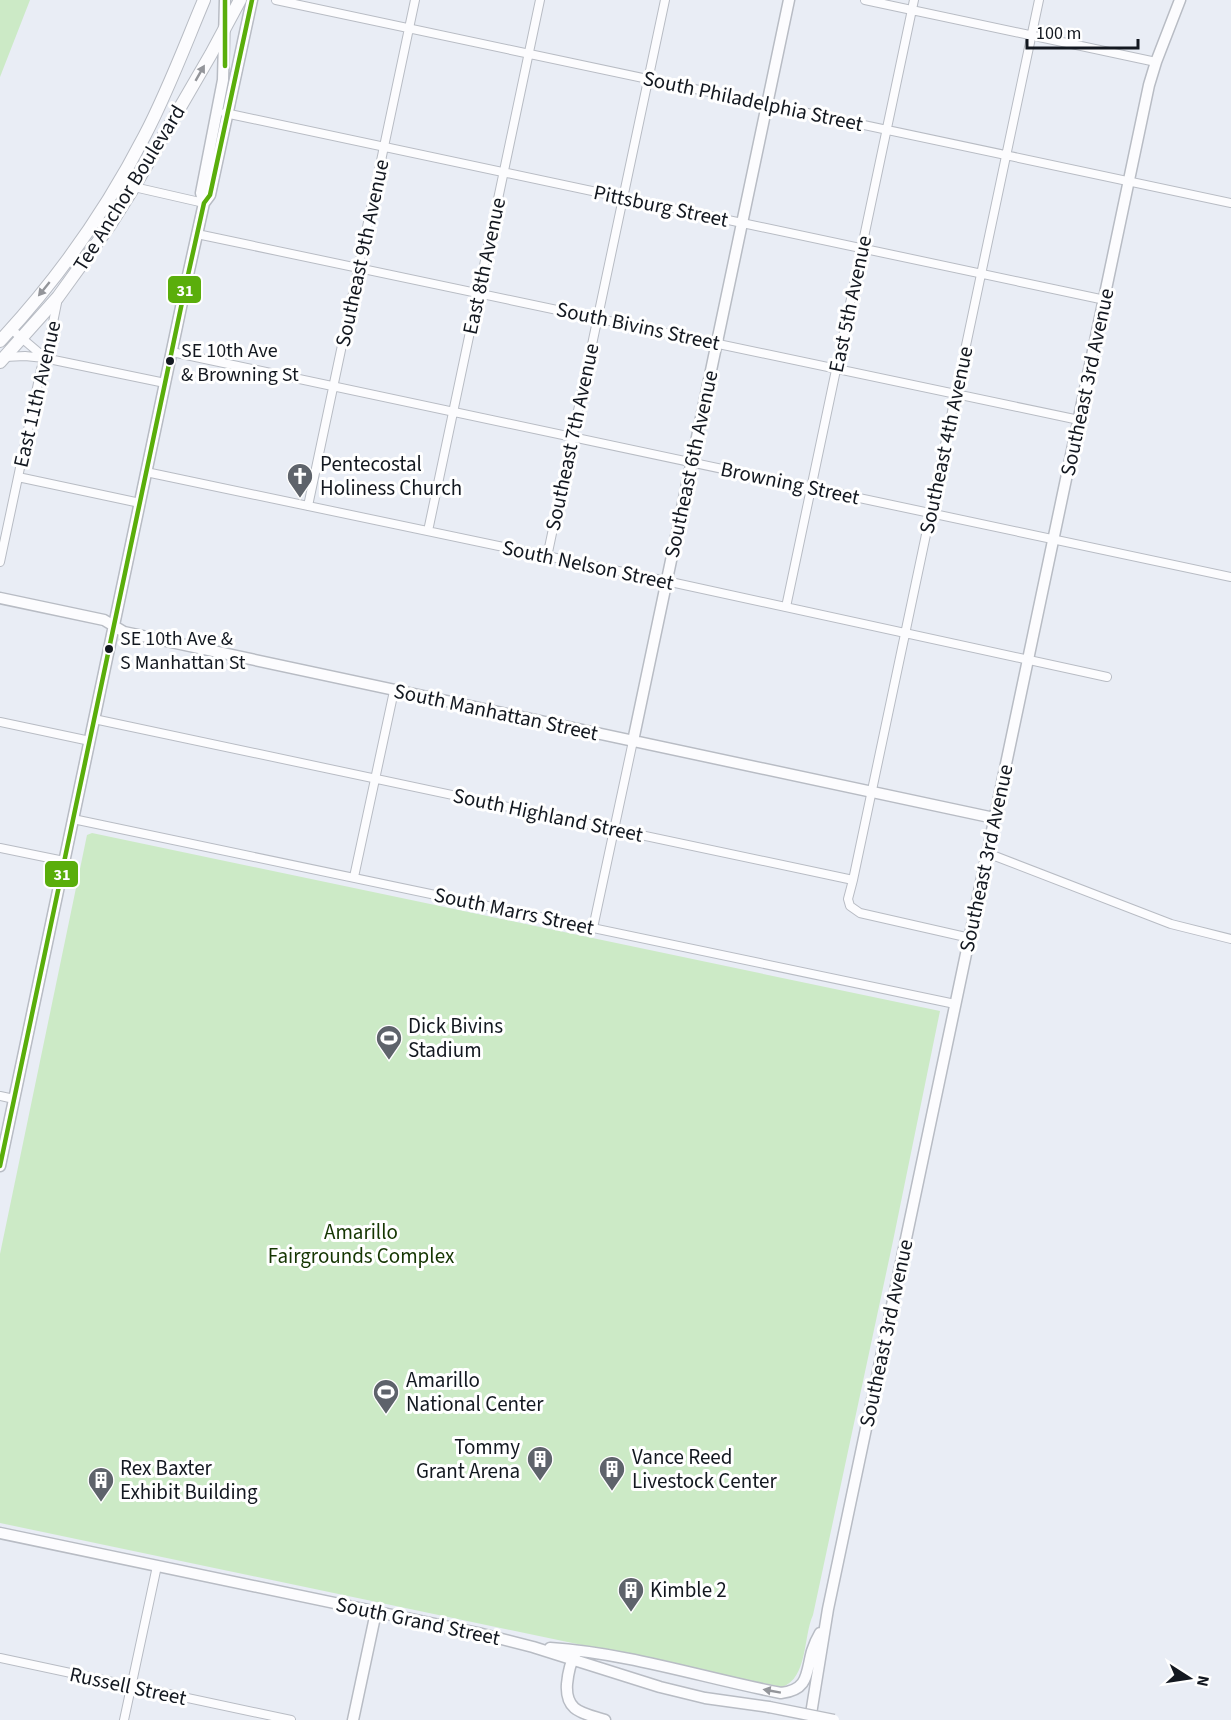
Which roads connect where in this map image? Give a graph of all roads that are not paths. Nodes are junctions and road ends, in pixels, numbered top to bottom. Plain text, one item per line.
1 (204, 0) edge
2 (225, 0) edge
3 (240, 0) edge
4 (252, 0) edge
5 (276, 0) edge
6 (415, 0) edge
7 (540, 0) edge
8 (665, 0) edge
9 (789, 0) edge
10 (865, 0) edge
11 (914, 0) edge
12 (1039, 0) edge
13 (1180, 0) edge
14 (912, 10) junction
15 (409, 28) junction
16 (225, 30) junction
17 (1031, 35) junction
18 (528, 54) junction
19 (1156, 62) junction
20 (648, 79) junction
21 (768, 104) junction
22 (222, 113) junction
23 (887, 129) junction
24 (384, 148) junction
25 (1006, 155) junction
26 (503, 173) junction
27 (120, 179) junction
28 (1130, 181) junction
29 (134, 187) junction
30 (622, 198) junction
31 (204, 203) junction
32 (1231, 203) edge
33 (741, 224) junction
34 (197, 234) junction
35 (862, 249) junction
36 (358, 267) junction
37 (981, 274) junction
38 (478, 293) junction
39 (58, 297) junction
40 (1105, 300) junction
41 (597, 317) junction
42 (11, 329) junction
43 (22, 339) junction
44 (0, 341) edge
45 (717, 343) junction
46 (172, 352) junction
47 (44, 358) junction
48 (3, 360) edge
49 (836, 369) junction
50 (165, 383) junction
51 (334, 386) junction
52 (956, 394) junction
53 (453, 412) junction
54 (1079, 420) junction
55 (572, 437) junction
56 (692, 462) junction
57 (146, 472) junction
58 (18, 477) junction
59 (811, 487) junction
60 (140, 503) junction
61 (308, 506) junction
62 (931, 513) junction
63 (428, 531) junction
64 (1054, 538) junction
65 (547, 556) junction
66 (0, 562) edge
67 (1231, 577) edge
68 (666, 581) junction
69 (0, 598) edge
70 (786, 607) junction
71 (115, 626) junction
72 (905, 633) junction
73 (1028, 660) junction
74 (1107, 676) dead end
75 (394, 691) junction
76 (94, 719) junction
77 (0, 722) edge
78 (90, 741) junction
79 (633, 741) junction
80 (376, 778) junction
81 (872, 792) junction
82 (994, 818) junction
83 (74, 819) junction
84 (614, 829) junction
85 (0, 848) edge
86 (987, 853) junction
87 (64, 861) junction
88 (354, 877) junction
89 (853, 880) junction
90 (593, 928) junction
91 (970, 938) junction
92 (1231, 939) edge
93 (955, 1004) junction
94 (0, 1096) edge
95 (14, 1099) junction
96 (0, 1166) edge
97 (0, 1533) edge
98 (157, 1566) junction
99 (375, 1612) junction
100 (826, 1622) junction
101 (533, 1647) junction
102 (583, 1650) junction
103 (0, 1659) edge
104 (573, 1660) junction
105 (131, 1686) junction
106 (124, 1720) edge
107 (291, 1720) edge
108 (353, 1720) edge
109 (605, 1720) edge
110 (810, 1720) edge
111 (834, 1720) edge

1 - 27 main road, Tee Anchor Boulevard
2 - 16 main road
3 - 16 main road, Tee Anchor Boulevard
4 - 22 main road
5 - 15 street, South Philadelphia Street
6 - 15 street, Southeast 9th Avenue
7 - 18 street, East 8th Avenue
8 - 20 street, Southeast 7th Avenue
9 - 21 main road, Southeast 6th Avenue
10 - 14 street
11 - 14 street, East 5th Avenue
12 - 17 street, Southeast 4th Avenue
13 - 19 main road, Southeast 3rd Avenue
14 - 17 street
14 - 23 street, East 5th Avenue
15 - 18 street, South Philadelphia Street
15 - 24 street, Southeast 9th Avenue
16 - 22 main road
29 -> 16 main road, Tee Anchor Boulevard
17 - 19 street
17 - 25 street, Southeast 4th Avenue
18 - 20 street, South Philadelphia Street
18 - 26 street, East 8th Avenue
19 - 28 main road, Southeast 3rd Avenue
20 - 21 street, South Philadelphia Street
20 - 30 street, Southeast 7th Avenue
21 - 23 street, South Philadelphia Street
21 - 33 main road, Southeast 6th Avenue
22 - 24 street, Pittsburg Street
22 - 31 main road
23 - 25 street, South Philadelphia Street
23 - 35 street, East 5th Avenue
24 - 26 street, Pittsburg Street
24 - 36 street, Southeast 9th Avenue
25 - 28 street, South Philadelphia Street
25 - 37 street, Southeast 4th Avenue
26 - 30 street, Pittsburg Street
26 - 38 street, East 8th Avenue
27 - 29 street
27 -> 42 main road, Tee Anchor Boulevard
28 - 32 street, South Philadelphia Street
28 - 40 main road, Southeast 3rd Avenue
29 - 31 street
29 - 39 main road, Tee Anchor Boulevard
30 - 33 street, Pittsburg Street
30 - 41 street, Southeast 7th Avenue
31 - 34 main road
33 - 35 street, Pittsburg Street
33 - 45 main road, Southeast 6th Avenue
34 - 36 street, South Bivins Street
34 - 46 main road
35 - 37 street, Pittsburg Street
35 - 49 street, East 5th Avenue
36 - 38 street, South Bivins Street
36 - 51 street, Southeast 9th Avenue
37 - 40 street, Pittsburg Street
37 - 52 street, Southeast 4th Avenue
38 - 41 street, South Bivins Street
38 - 53 street, East 8th Avenue
39 - 43 main road, Tee Anchor Boulevard
39 - 47 street, East 11th Avenue
40 - 54 main road, Southeast 3rd Avenue
41 - 45 street, South Bivins Street
41 - 55 street, Southeast 7th Avenue
42 - 43 street
42 - 44 main road, Tee Anchor Boulevard
43 - 47 street
43 - 48 main road, Tee Anchor Boulevard
45 - 49 street, South Bivins Street
45 - 56 main road, Southeast 6th Avenue
46 - 50 main road
46 - 51 street, Browning Street
47 - 48 street
47 - 50 street
47 - 58 street, East 11th Avenue
49 - 52 street, South Bivins Street
49 - 59 street, East 5th Avenue
50 - 57 main road
51 - 53 street, Browning Street
51 - 61 street, Southeast 9th Avenue
52 - 54 street, South Bivins Street
52 - 62 street, Southeast 4th Avenue
53 - 55 street, Browning Street
53 - 63 street, East 8th Avenue
54 - 64 main road, Southeast 3rd Avenue
55 - 56 street, Browning Street
55 - 65 street, Southeast 7th Avenue
56 - 59 street, Browning Street
56 - 68 main road, Southeast 6th Avenue
57 - 60 main road
57 - 61 street, South Nelson Street
58 - 60 street
58 - 66 street, East 11th Avenue
59 - 62 street, Browning Street
59 - 70 street, East 5th Avenue
60 - 71 main road
61 - 63 street, South Nelson Street
62 - 64 street, Browning Street
62 - 72 street, Southeast 4th Avenue
63 - 65 street, South Nelson Street
64 - 67 street, Browning Street
64 - 73 main road, Southeast 3rd Avenue
65 - 68 street, South Nelson Street
68 - 70 street, South Nelson Street
68 - 79 main road, Southeast 6th Avenue
69 - 71 main road, South Manhattan Street
70 - 72 street, South Nelson Street
71 - 75 main road, South Manhattan Street
71 - 76 main road
72 - 73 street, South Nelson Street
72 - 81 street, Southeast 4th Avenue
73 - 74 street, South Nelson Street
73 - 82 main road, Southeast 3rd Avenue
75 - 79 main road, South Manhattan Street
75 - 80 street
76 - 78 main road
76 - 80 street, South Highland Street
77 - 78 street
78 - 83 main road
79 - 81 main road, South Manhattan Street
79 - 84 street, Southeast 6th Avenue
80 - 84 street, South Highland Street
80 - 88 street
81 - 82 main road, South Manhattan Street
81 - 89 street, Southeast 4th Avenue
82 - 86 main road, Southeast 3rd Avenue
83 - 87 main road
83 - 88 street, South Marrs Street
84 - 89 street, South Highland Street
84 - 90 street, Southeast 6th Avenue
85 - 87 street
86 - 91 main road, Southeast 3rd Avenue
86 - 92 street
87 - 95 main road
88 - 90 street, South Marrs Street
89 - 91 street
90 - 93 street, South Marrs Street
91 - 93 main road, Southeast 3rd Avenue
93 - 100 main road, Southeast 3rd Avenue
94 - 95 street
95 - 96 main road
97 - 98 main road, South Grand Street
98 - 99 main road, South Grand Street
98 - 105 street
99 - 101 main road, South Grand Street
99 - 108 main road
100 -> 102 main road
100 - 110 main road, Southeast 3rd Avenue
101 - 102 main road
101 - 104 main road, South Grand Street
102 - 104 main road
103 - 105 street, Russell Street
104 - 109 main road
104 - 111 main road, South Grand Street, bridge
105 - 106 street
105 - 107 street, Russell Street

